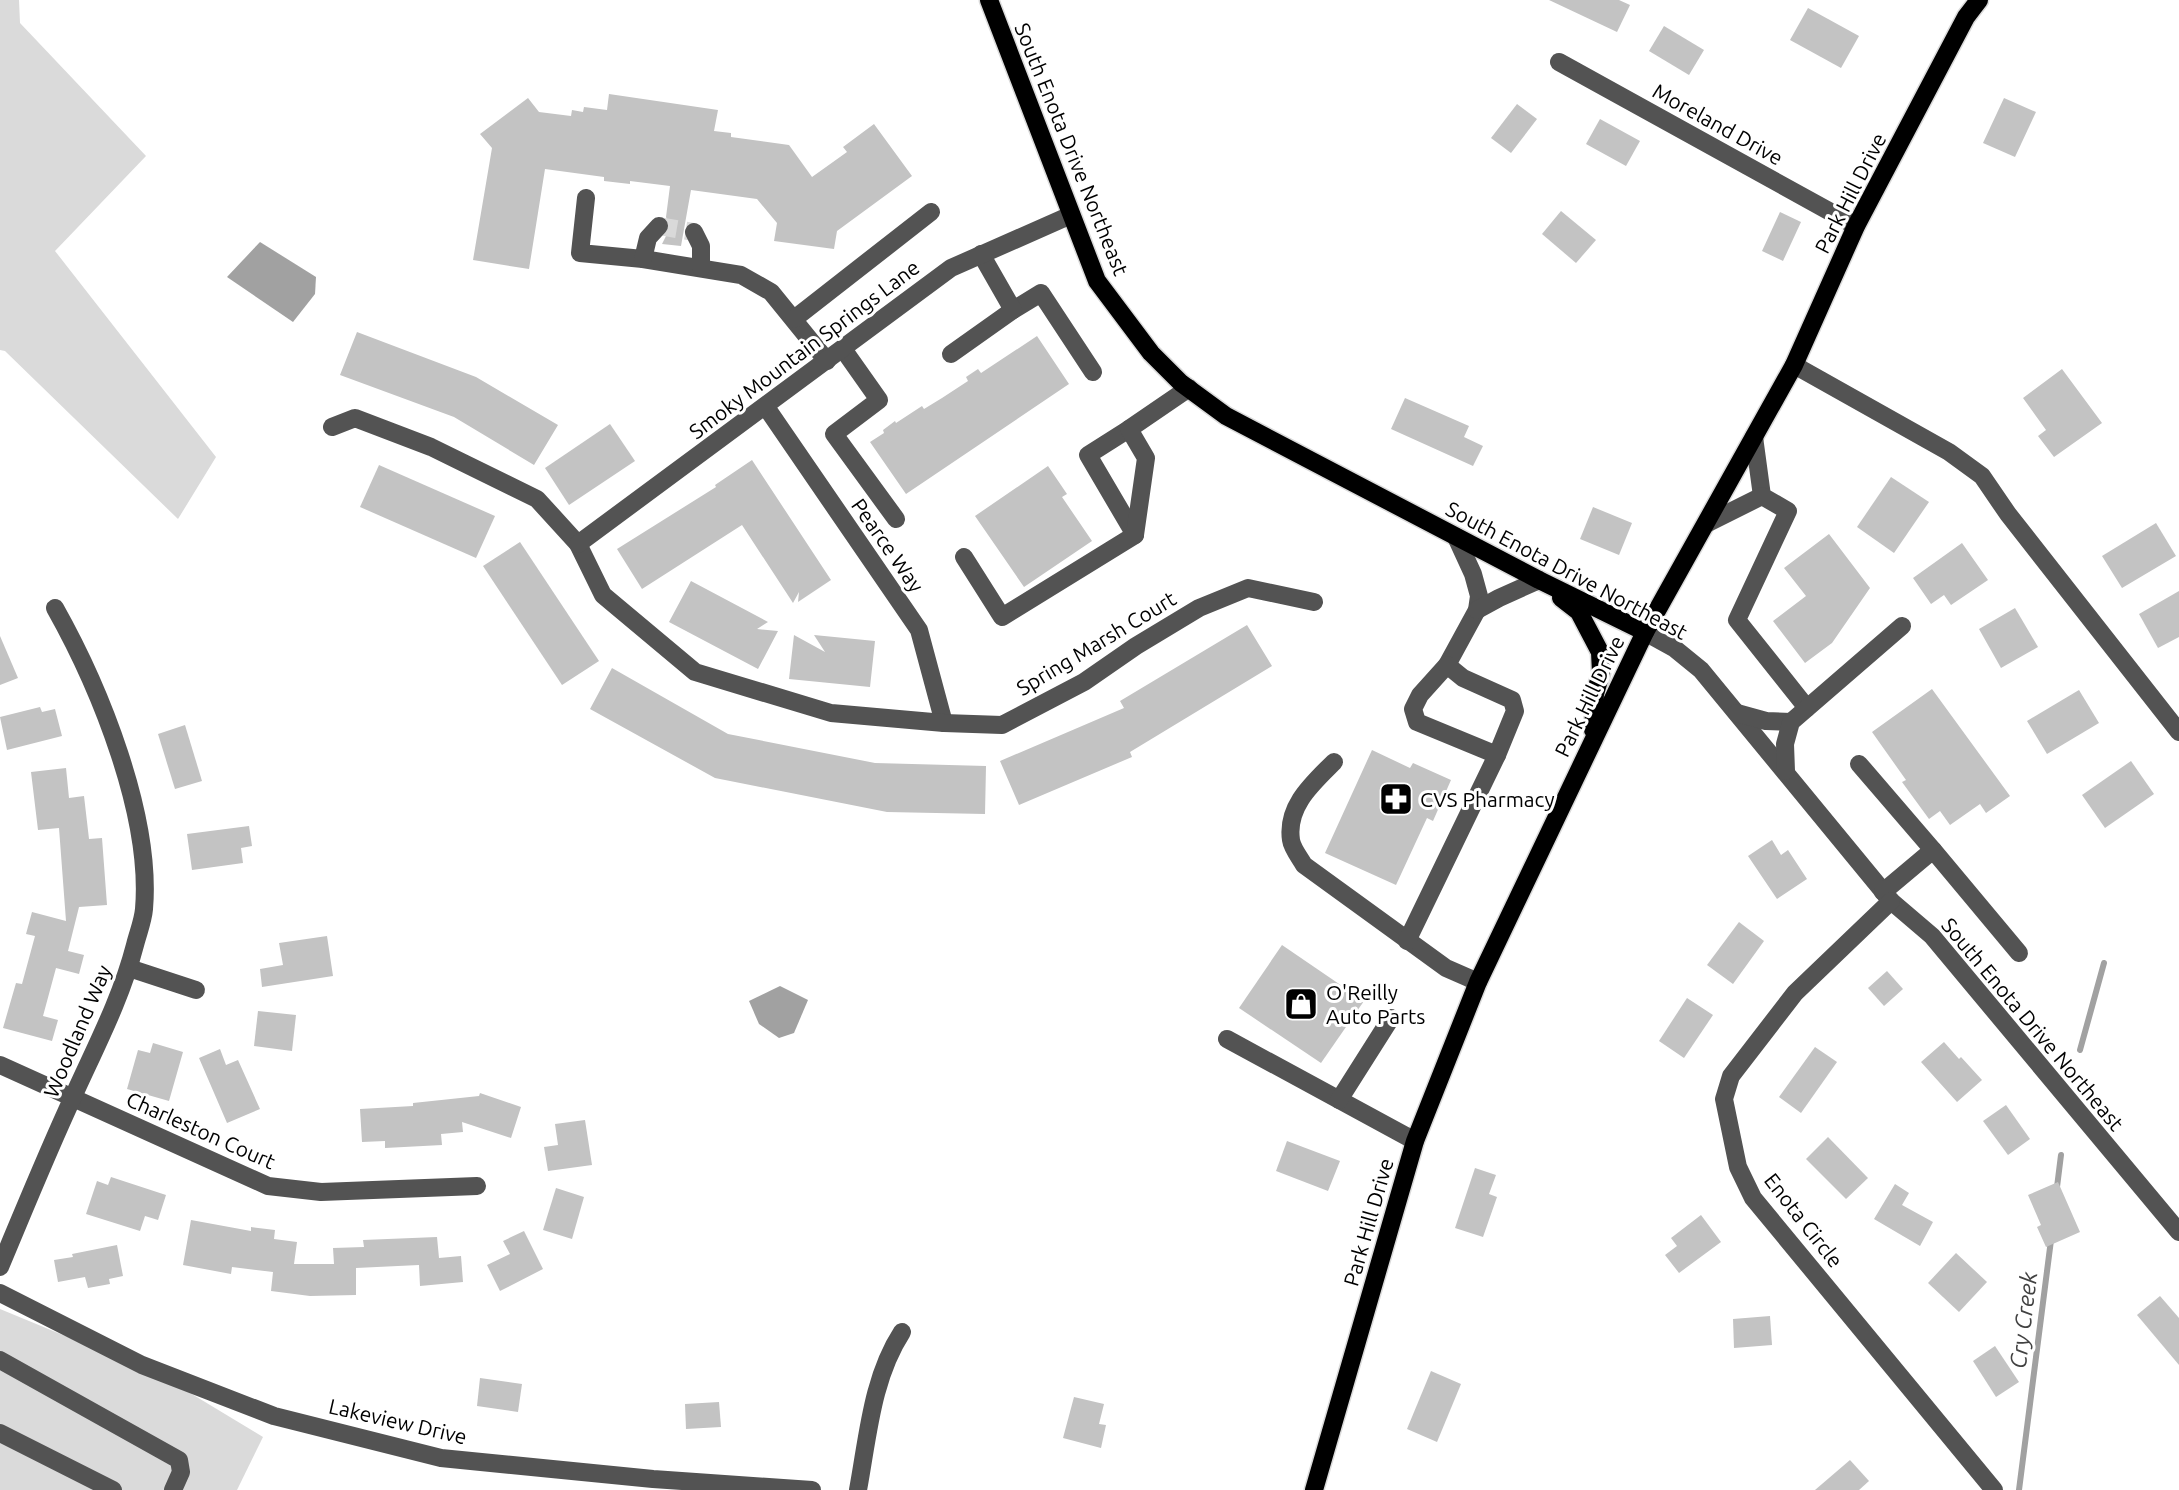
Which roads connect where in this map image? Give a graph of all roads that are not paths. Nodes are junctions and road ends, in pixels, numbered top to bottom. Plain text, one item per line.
1 (989, 0) edge
2 (1979, 0) edge
3 (1559, 62) dead end
4 (586, 198) dead end
5 (931, 212) dead end
6 (1071, 215) junction
7 (659, 226) dead end
8 (1856, 226) junction
9 (694, 232) dead end
10 (981, 254) junction
11 (643, 259) junction
12 (701, 268) junction
13 (1013, 310) junction
14 (794, 319) junction
15 (843, 349) junction
16 (951, 354) dead end
17 (827, 361) junction
18 (1794, 365) junction
19 (1093, 372) dead end
20 (1189, 388) junction
21 (766, 407) junction
22 (332, 427) dead end
23 (1129, 429) junction
24 (1754, 437) junction
25 (1762, 496) junction
26 (896, 519) dead end
27 (1706, 524) junction
28 (1135, 535) junction
29 (1456, 537) junction
30 (578, 544) junction
31 (964, 557) dead end
32 (1539, 580) junction
33 (1314, 602) dead end
34 (55, 608) dead end
35 (1477, 610) junction
36 (1902, 626) dead end
37 (1645, 632) junction
38 (1447, 665) junction
39 (1807, 708) junction
40 (1737, 713) junction
41 (1791, 722) junction
42 (944, 723) junction
43 (2179, 732) edge
44 (1593, 738) junction
45 (1497, 755) junction
46 (1334, 762) dead end
47 (1859, 764) dead end
48 (1786, 771) junction
49 (1933, 850) junction
50 (1887, 896) junction
51 (1407, 941) junction
52 (2019, 953) dead end
53 (129, 968) junction
54 (1478, 982) junction
55 (196, 990) dead end
56 (1391, 1018) dead end
57 (1227, 1039) dead end
58 (0, 1065) edge
59 (73, 1097) junction
60 (1339, 1100) junction
61 (1415, 1141) junction
62 (477, 1186) dead end
63 (2179, 1232) edge
64 (0, 1267) edge
65 (0, 1293) edge
66 (902, 1332) dead end
67 (0, 1360) edge
68 (0, 1433) edge
69 (651, 1485) edge
70 (113, 1490) edge
71 (173, 1490) edge
72 (812, 1490) edge
73 (858, 1490) edge
74 (1314, 1490) edge
75 (1994, 1490) edge

1 - 6 main road, South Enota Drive Northeast
2 - 8 main road, Park Hill Drive
3 - 8 street, Moreland Drive
4 - 11 street
5 - 14 street
6 - 10 street, Smoky Mountain Springs Lane
6 - 20 main road, South Enota Drive Northeast
7 - 11 street
8 - 18 main road, Park Hill Drive
9 - 12 street
10 - 13 street
10 - 15 street, Smoky Mountain Springs Lane
11 - 12 street
12 - 14 street
13 - 16 street
13 - 19 street
14 - 17 street
15 - 17 street, Smoky Mountain Springs Lane
15 - 26 street
17 - 21 street, Smoky Mountain Springs Lane
18 - 24 main road, Park Hill Drive
18 - 43 street
20 - 23 street
20 - 29 main road, South Enota Drive Northeast
21 - 30 street, Smoky Mountain Springs Lane
21 - 42 street, Pearce Way
22 - 30 street, Spring Marsh Court
23 - 28 street
23 - 28 street
24 - 25 street
24 - 27 main road, Park Hill Drive
25 - 27 street
25 - 39 street
27 - 37 main road, Park Hill Drive
28 - 31 street
29 - 32 main road, South Enota Drive Northeast
29 - 35 street
30 - 42 street, Spring Marsh Court
32 - 35 street
32 - 37 main road, South Enota Drive Northeast
32 - 44 main road
33 - 42 street, Spring Marsh Court
34 - 53 street, Woodland Way
35 - 38 street
36 - 39 street
37 - 40 street, South Enota Drive Northeast
37 - 44 main road, Park Hill Drive
38 - 45 street
38 - 45 street
39 - 41 street
40 - 41 street
40 - 48 street, South Enota Drive Northeast
41 - 48 street
44 - 54 main road, Park Hill Drive
45 - 51 street
46 - 51 street
47 - 49 street
48 - 50 street, South Enota Drive Northeast
49 - 50 street, Enota Circle
49 - 52 street
50 - 63 street, South Enota Drive Northeast
50 - 75 street, Enota Circle
51 - 54 street
53 - 55 street
53 - 59 street, Woodland Way
54 - 61 main road, Park Hill Drive
56 - 60 street
57 - 60 street
58 - 59 street, Charleston Court
59 - 62 street, Charleston Court
59 - 64 street, Woodland Way
60 - 61 street
61 - 74 main road, Park Hill Drive
65 - 69 street, Lakeview Drive
66 - 73 street
67 - 71 street
68 - 70 street
69 - 72 street, Lakeview Drive

